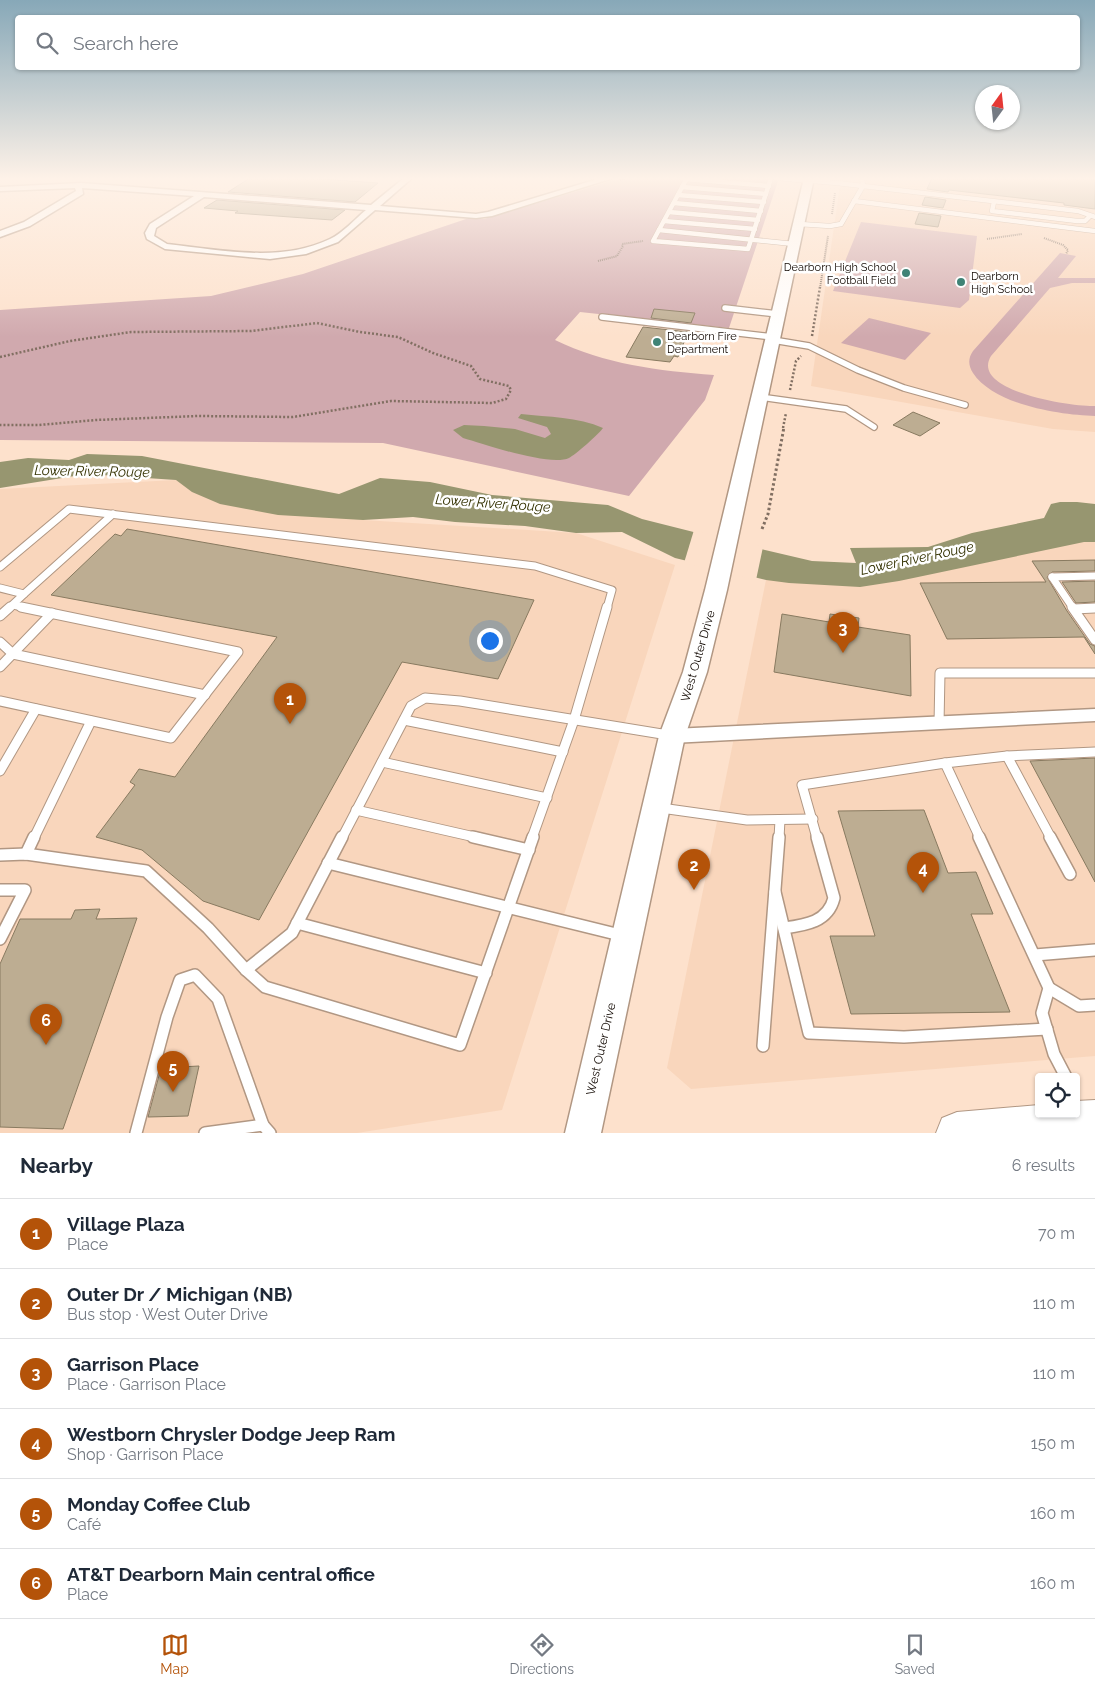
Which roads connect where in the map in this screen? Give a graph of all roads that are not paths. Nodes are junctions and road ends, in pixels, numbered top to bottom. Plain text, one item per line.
1 (755, 230) edge
2 (150, 231) edge
3 (346, 231) edge
4 (658, 231) edge
5 (668, 231) edge
6 (797, 231) edge
7 (752, 239) junction
8 (794, 244) junction
9 (725, 308) dead end
10 (778, 314) junction
11 (602, 317) dead end
12 (773, 338) junction
13 (760, 397) junction
14 (966, 405) dead end
15 (874, 427) dead end
16 (112, 514) junction
17 (0, 568) edge
18 (1095, 576) edge
19 (0, 588) edge
20 (24, 594) junction
21 (13, 605) junction
22 (1095, 608) edge
23 (1074, 609) junction
24 (52, 613) junction
25 (0, 616) edge
26 (1095, 640) edge
27 (0, 642) edge
28 (13, 654) junction
29 (0, 667) edge
30 (1095, 673) edge
31 (205, 694) junction
32 (0, 701) edge
33 (36, 709) junction
34 (1095, 715) edge
35 (404, 720) junction
36 (574, 720) junction
37 (91, 721) junction
38 (939, 724) junction
39 (672, 736) junction
40 (563, 752) junction
41 (1095, 752) edge
42 (1007, 756) junction
43 (382, 762) junction
44 (945, 763) junction
45 (0, 771) edge
46 (547, 798) junction
47 (656, 807) junction
48 (356, 810) junction
49 (813, 819) junction
50 (780, 820) junction
51 (528, 850) junction
52 (26, 854) junction
53 (0, 855) edge
54 (328, 863) junction
55 (1070, 874) dead end
56 (0, 890) edge
57 (775, 892) junction
58 (509, 907) junction
59 (297, 923) junction
60 (784, 928) junction
61 (627, 937) junction
62 (0, 940) edge
63 (1095, 950) edge
64 (1035, 955) junction
65 (246, 970) junction
66 (486, 973) junction
67 (1049, 988) junction
68 (1095, 1005) edge
69 (1047, 1029) junction
70 (763, 1046) dead end
71 (1064, 1073) edge
72 (1088, 1115) edge
73 (266, 1129) edge
74 (136, 1133) edge
75 (205, 1133) edge
76 (582, 1133) edge
77 (956, 1133) edge

1 - 7 lane
2 - 3 street
4 - 7 lane
5 - 7 lane
6 - 8 main road, West Outer Drive
7 - 8 lane
8 - 10 main road, West Outer Drive
9 - 10 lane
10 - 12 main road, West Outer Drive
11 - 12 lane
12 - 13 main road, West Outer Drive
12 - 14 lane
13 - 15 lane
13 - 39 main road, West Outer Drive
16 - 17 lane
16 - 20 lane
16 - 36 lane
18 - 23 lane
19 - 20 lane
20 - 21 lane
21 - 24 lane
21 - 25 lane
22 - 23 lane
23 - 26 lane
24 - 28 lane
24 - 31 lane
27 - 28 lane
28 - 29 lane
28 - 31 lane
30 - 38 lane
31 - 37 lane
32 - 33 lane
33 - 37 lane
33 - 45 lane
34 - 38 street
35 - 36 lane
35 - 40 lane
35 - 43 lane
36 - 39 lane
36 - 40 lane
37 - 52 lane
38 - 39 street
39 - 47 main road, West Outer Drive
40 - 46 lane
41 - 42 lane
42 - 44 lane
42 - 55 lane
43 - 46 lane
43 - 48 lane
44 - 49 lane
44 - 64 lane
46 - 51 lane
47 - 50 lane
47 - 61 main road, West Outer Drive
48 - 51 lane
48 - 54 lane
49 - 50 lane
49 - 60 lane
50 - 57 lane
51 - 58 lane
52 - 53 lane
52 - 65 lane
54 - 58 lane
54 - 59 lane
56 - 62 lane
57 - 60 lane
57 - 70 lane
58 - 61 lane
58 - 66 lane
59 - 65 lane
59 - 66 lane
60 - 69 lane
61 - 76 main road, West Outer Drive
63 - 64 lane
64 - 67 lane
65 - 66 lane
67 - 68 lane
67 - 69 lane
69 - 71 lane
72 - 77 main road
73 - 74 lane
73 - 75 lane

